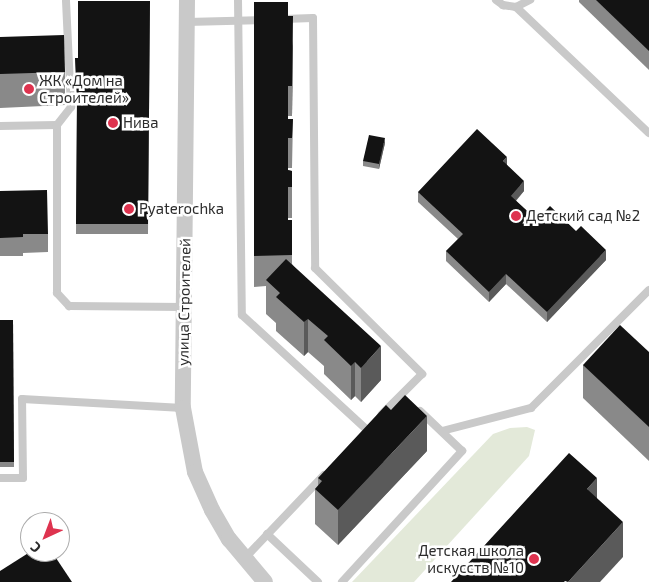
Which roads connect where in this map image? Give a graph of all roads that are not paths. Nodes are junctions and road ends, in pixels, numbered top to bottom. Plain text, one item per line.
1 (66, 0) edge
2 (187, 0) edge
3 (238, 0) edge
4 (496, 0) edge
5 (530, 0) edge
6 (516, 7) junction
7 (238, 20) junction
8 (187, 22) junction
9 (57, 125) junction
10 (0, 126) edge
11 (649, 133) edge
12 (649, 290) edge
13 (184, 307) junction
14 (402, 394) junction
15 (409, 400) edge
16 (416, 406) edge
17 (183, 408) junction
18 (373, 424) junction
19 (442, 431) junction
20 (361, 437) edge
21 (327, 472) edge
22 (0, 478) edge
23 (267, 534) junction
24 (244, 559) junction
25 (265, 582) edge
26 (318, 582) edge
27 (342, 582) edge

1 - 9 lane
2 - 8 street, улица Строителей
3 - 7 lane
4 - 6 lane
5 - 6 lane
6 - 11 lane
7 - 8 lane
7 - 14 lane
7 - 18 lane
8 - 13 street, улица Строителей
9 - 10 lane
9 - 13 lane
12 - 19 lane
13 - 17 street, улица Строителей
14 - 15 lane
14 - 18 lane
16 - 19 lane
17 - 22 lane
17 - 24 street, улица Строителей
18 - 20 lane
19 - 27 lane
21 - 23 lane
23 - 24 lane
23 - 26 lane
24 - 25 street, улица Строителей

